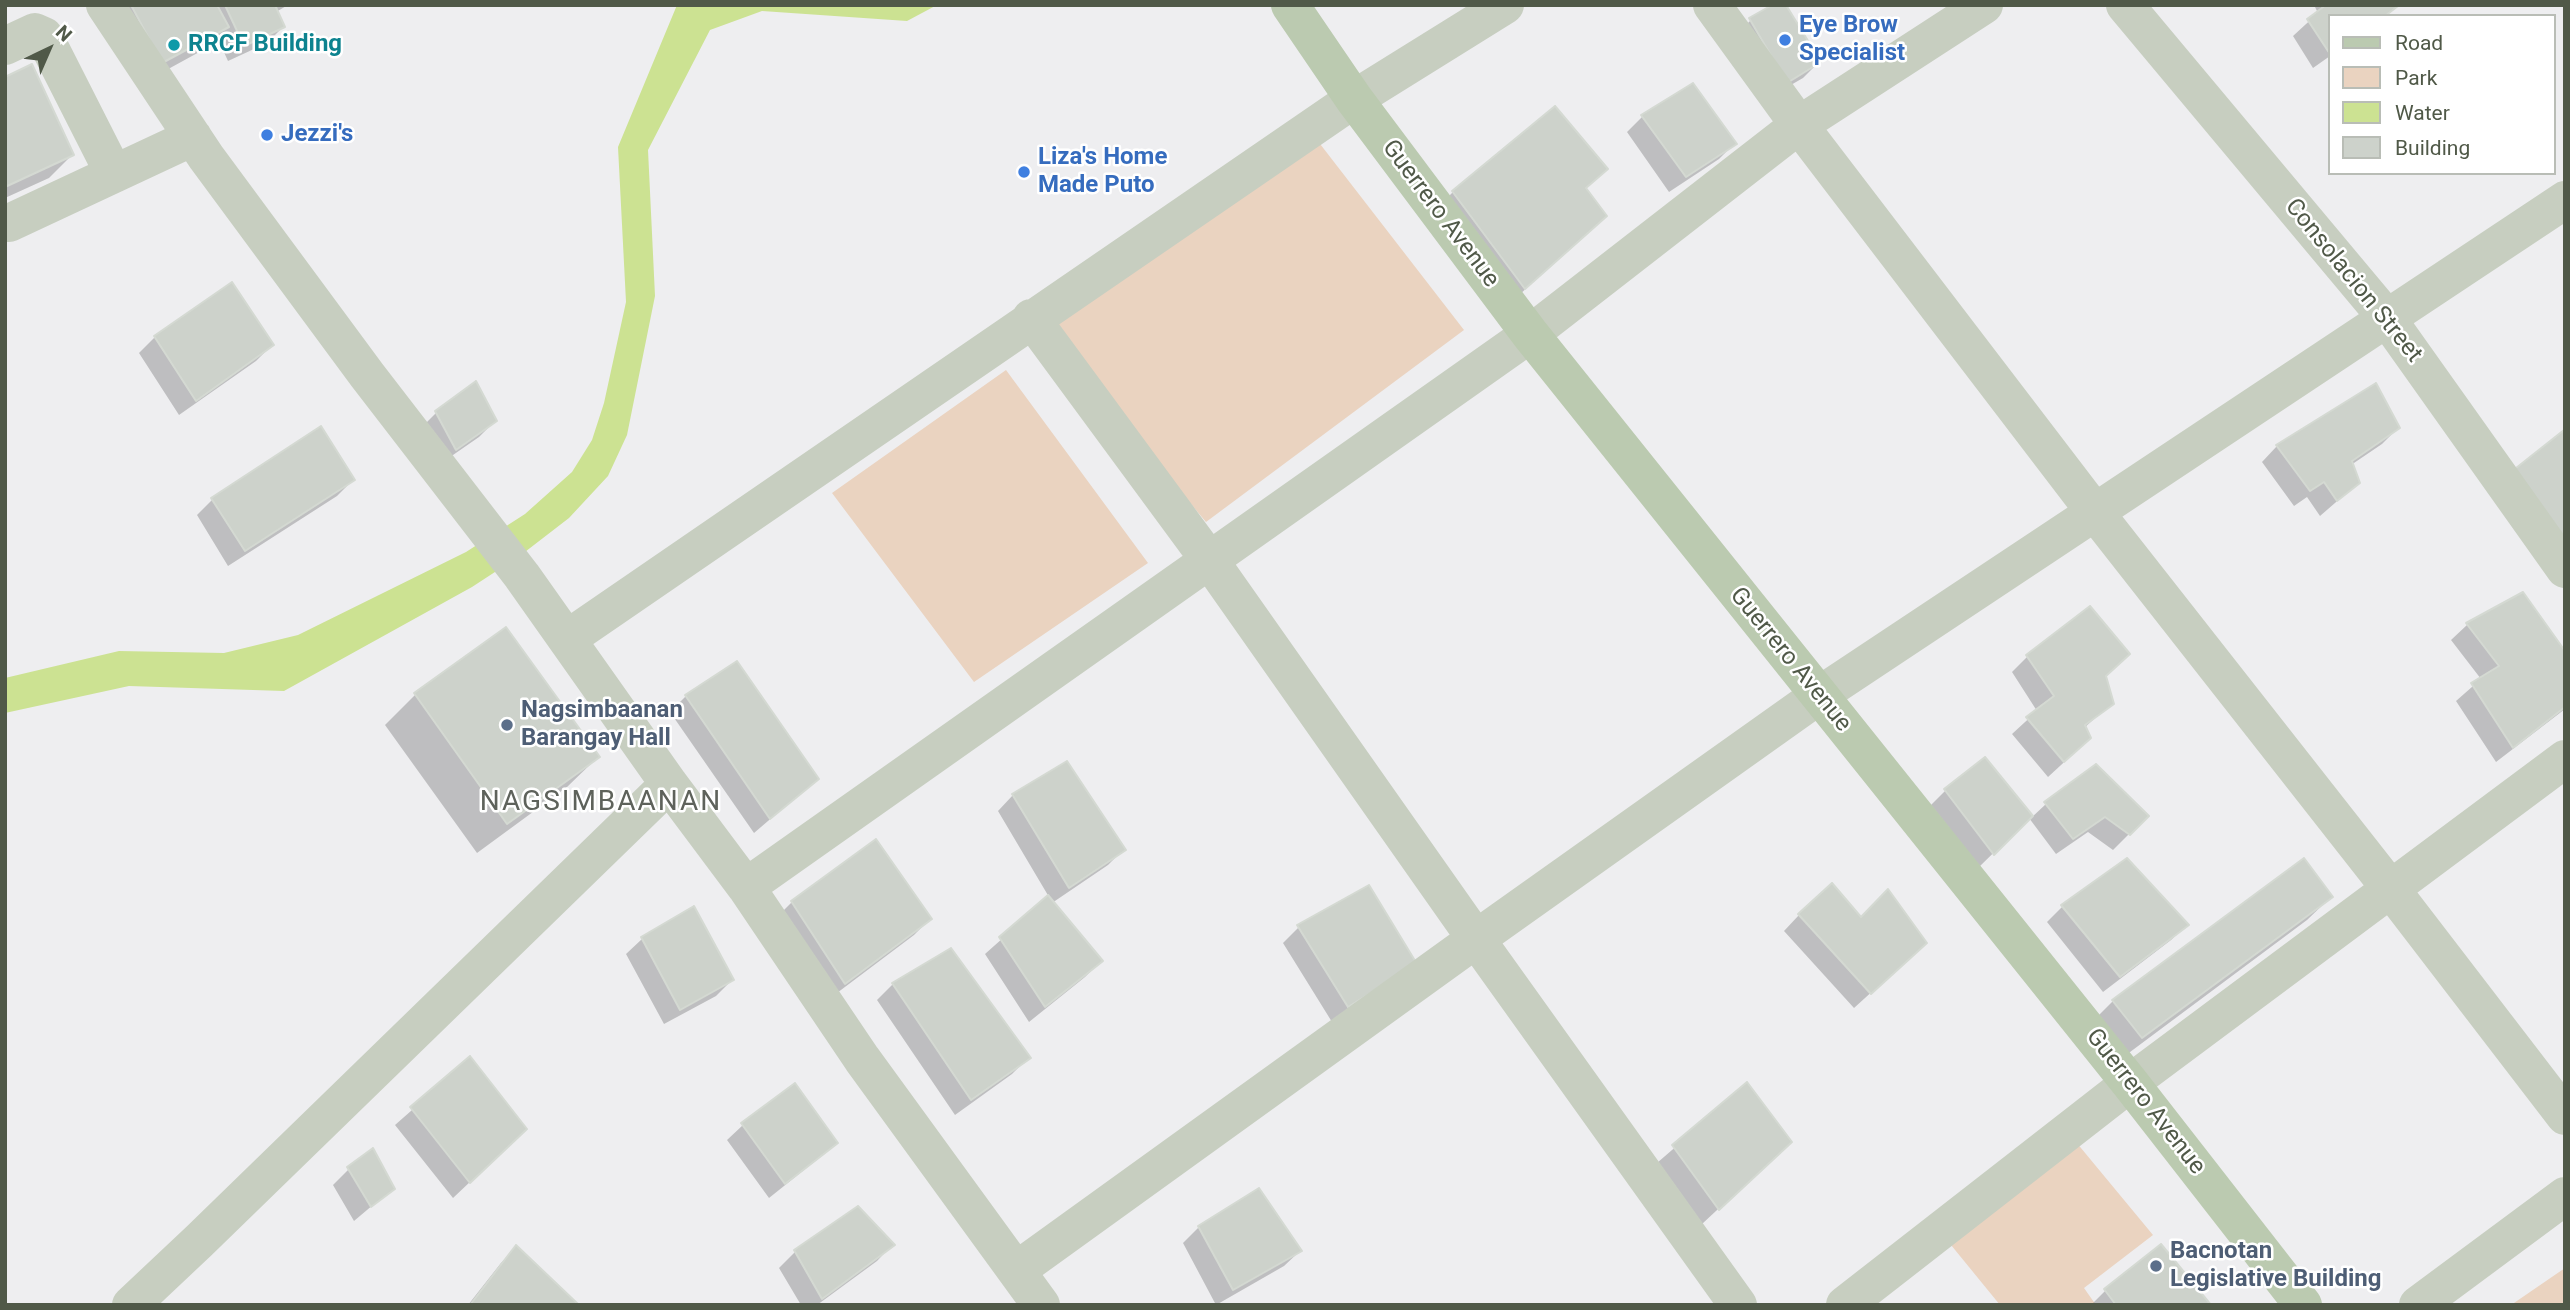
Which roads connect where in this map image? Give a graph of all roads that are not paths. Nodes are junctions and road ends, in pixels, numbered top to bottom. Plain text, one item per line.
1 (105, 5) edge
2 (1290, 5) edge
3 (1505, 5) edge
4 (1712, 5) edge
5 (1984, 5) edge
6 (2125, 5) edge
7 (5, 46) edge
8 (1354, 99) junction
9 (1799, 125) junction
10 (193, 137) junction
11 (114, 174) junction
12 (2565, 200) edge
13 (5, 222) edge
14 (2386, 317) junction
15 (1031, 318) junction
16 (1530, 334) junction
17 (2094, 511) junction
18 (1210, 561) junction
19 (2565, 569) edge
20 (567, 639) junction
21 (1818, 696) junction
22 (2565, 759) edge
23 (669, 784) junction
24 (746, 887) junction
25 (2390, 888) junction
26 (1476, 939) junction
27 (2130, 1083) junction
28 (2565, 1116) edge
29 (2565, 1196) edge
30 (1017, 1270) junction
31 (131, 1305) edge
32 (1041, 1305) edge
33 (1738, 1305) edge
34 (1845, 1305) edge
35 (2303, 1305) edge
36 (2418, 1305) edge

1 - 10 street
2 - 8 main road, Guerrero Avenue
3 - 8 street
4 - 9 street
5 - 9 street
6 - 14 street, Consolacion Street
7 - 11 street
8 - 15 street
8 - 16 main road, Guerrero Avenue
9 - 16 street
9 - 17 street
10 - 11 street
10 - 20 street
11 - 13 street
12 - 14 street
14 - 17 street
14 - 19 street, Consolacion Street
15 - 18 street
15 - 20 street
16 - 18 street
16 - 21 main road, Guerrero Avenue
17 - 21 street
17 - 25 street
18 - 24 street
18 - 26 street
20 - 23 street
21 - 26 street
21 - 27 main road, Guerrero Avenue
22 - 25 street
23 - 24 street
23 - 31 street
24 - 30 street
25 - 27 street
25 - 28 street
26 - 30 street
26 - 33 street
27 - 34 street
27 - 35 main road, Guerrero Avenue
29 - 36 street
30 - 32 street

